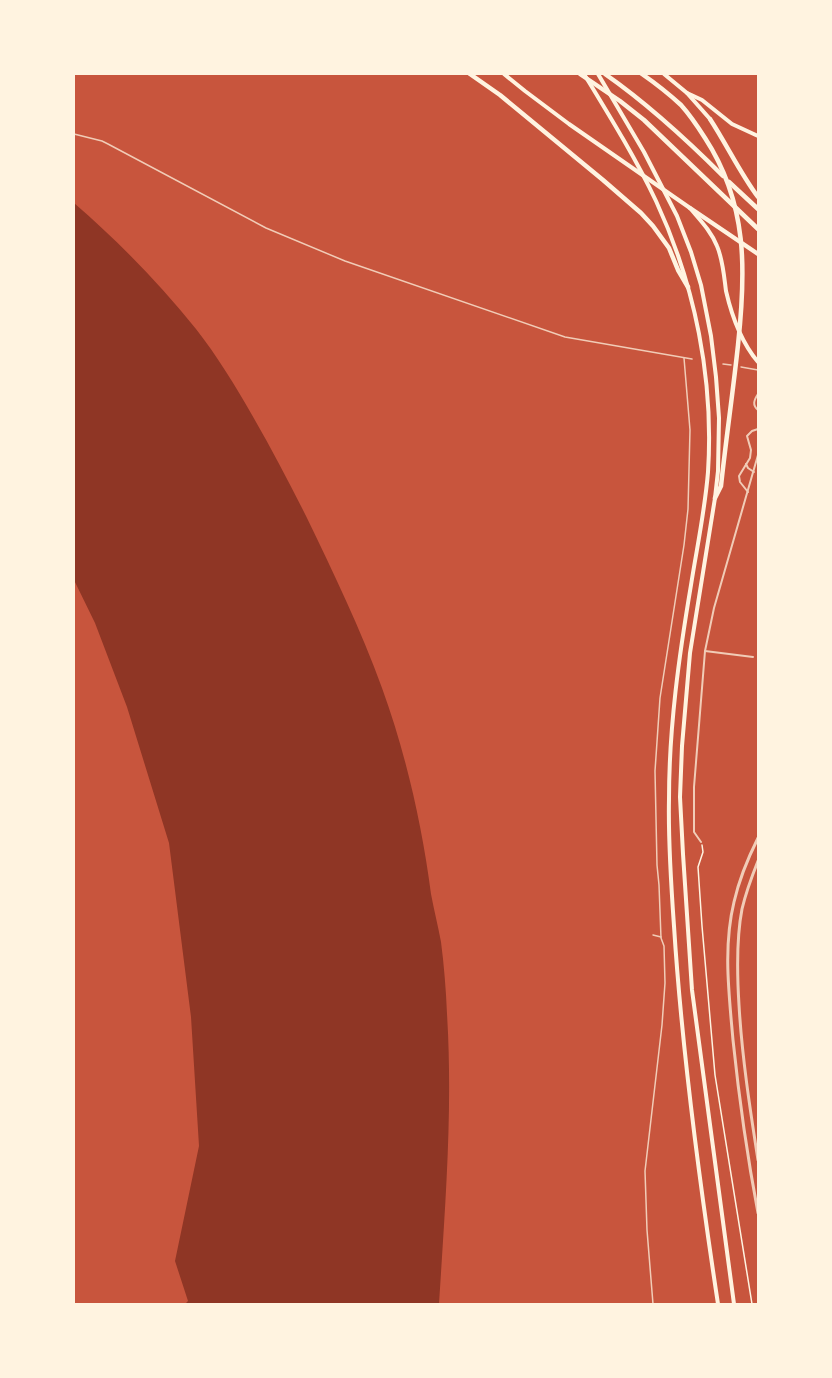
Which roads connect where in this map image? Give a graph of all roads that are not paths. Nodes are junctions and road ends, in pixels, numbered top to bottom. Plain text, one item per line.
1 (470, 74) edge
2 (504, 74) edge
3 (582, 74) edge
4 (598, 74) edge
5 (605, 74) edge
6 (642, 74) edge
7 (664, 74) edge
8 (687, 93) junction
9 (710, 119) joint
10 (74, 134) edge
11 (759, 136) edge
12 (759, 197) edge
13 (690, 208) junction
14 (759, 209) edge
15 (759, 229) edge
16 (759, 254) edge
17 (688, 287) junction
18 (684, 358) junction
19 (692, 359) dead end
20 (759, 362) edge
21 (723, 364) dead end
22 (731, 365) dead end
23 (738, 368) junction
24 (758, 371) edge
25 (759, 394) edge
26 (759, 410) edge
27 (759, 429) edge
28 (759, 455) edge
29 (750, 458) junction
30 (757, 461) edge
31 (746, 465) junction
32 (754, 472) junction
33 (748, 492) junction
34 (715, 498) junction
35 (705, 651) junction
36 (753, 657) dead end
37 (759, 838) edge
38 (701, 843) road end
39 (759, 861) edge
40 (654, 935) dead end
41 (661, 938) junction
42 (759, 1160) edge
43 (759, 1213) edge
44 (653, 1305) edge
45 (718, 1305) edge
46 (734, 1305) edge

1 - 17 highway
2 - 13 highway
3 - 15 highway
3 - 17 highway
4 - 34 highway
5 - 14 highway
6 - 23 highway
7 - 8 highway
8 - 9 highway
8 - 11 highway
9 - 12 highway
10 - 18 lane
13 - 16 highway
13 - 20 highway
17 - 45 highway
18 - 19 lane
18 - 41 lane
21 - 22 lane
23 - 24 lane
23 - 34 highway
25 - 26 street
27 - 29 street
28 - 30 street
29 - 30 street
29 - 31 street
30 - 32 street
31 - 32 street
31 - 33 street
32 - 33 street
33 - 35 street
34 - 46 highway
35 - 36 street
35 - 38 street
37 - 43 street
39 - 42 street
40 - 41 lane
41 - 44 lane

